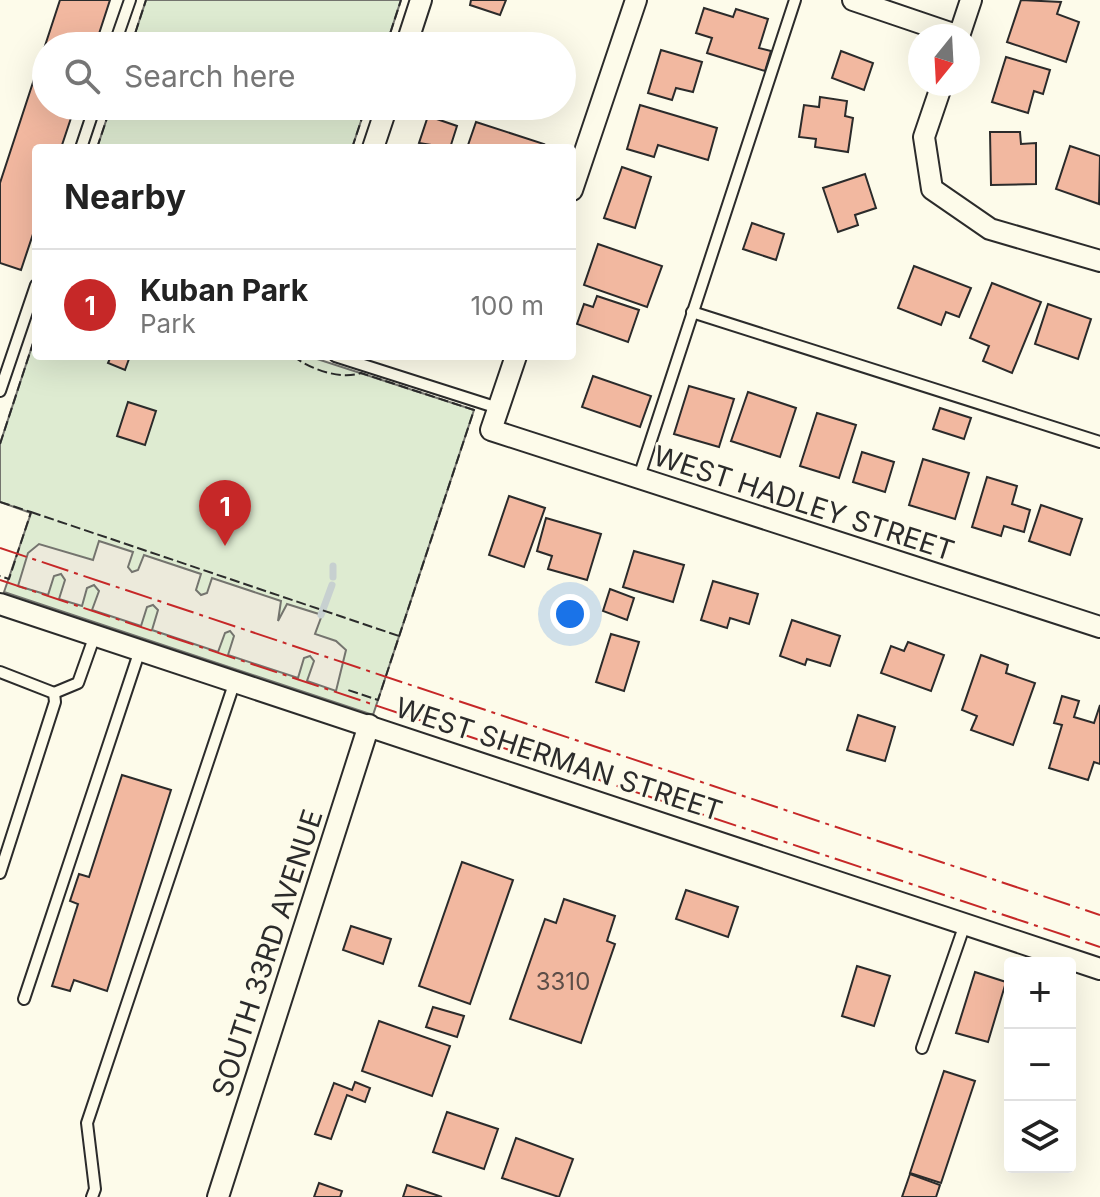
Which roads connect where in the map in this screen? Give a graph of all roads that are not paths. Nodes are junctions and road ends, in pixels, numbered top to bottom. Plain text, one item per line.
1 (130, 0) edge
2 (421, 0) edge
3 (636, 0) edge
4 (795, 0) edge
5 (853, 0) edge
6 (971, 0) edge
7 (924, 24) edge
8 (963, 24) edge
9 (119, 32) edge
10 (411, 32) edge
11 (938, 96) edge
12 (90, 120) edge
13 (382, 120) edge
14 (82, 144) edge
15 (374, 144) edge
16 (576, 178) edge
17 (1100, 261) edge
18 (32, 297) edge
19 (692, 312) junction
20 (348, 360) edge
21 (515, 360) edge
22 (0, 391) edge
23 (498, 408) junction
24 (1100, 442) edge
25 (638, 480) junction
26 (1, 609) edge
27 (1100, 627) edge
28 (95, 635) junction
29 (140, 650) junction
30 (0, 672) edge
31 (235, 681) junction
32 (54, 693) junction
33 (369, 725) junction
34 (0, 873) edge
35 (965, 924) junction
36 (1100, 969) edge
37 (24, 999) dead end
38 (922, 1048) dead end
39 (92, 1197) edge
40 (218, 1197) edge

1 - 9 lane
2 - 10 street
3 - 16 street
4 - 19 lane
5 - 7 street
6 - 8 street
11 - 17 street
12 - 14 lane
13 - 15 street
18 - 22 lane
19 - 24 lane
19 - 25 lane
20 - 23 lane
21 - 23 street
23 - 25 street, WEST HADLEY STREET
25 - 27 street, WEST HADLEY STREET
26 - 28 street, WEST SHERMAN STREET
28 - 29 street, WEST SHERMAN STREET
28 - 32 lane
29 - 31 street, WEST SHERMAN STREET
29 - 37 lane
30 - 32 lane
31 - 33 street, WEST SHERMAN STREET
31 - 39 lane
32 - 34 lane
33 - 35 street, WEST SHERMAN STREET
33 - 40 street, SOUTH 33RD AVENUE
35 - 36 street, WEST SHERMAN STREET
35 - 38 lane

